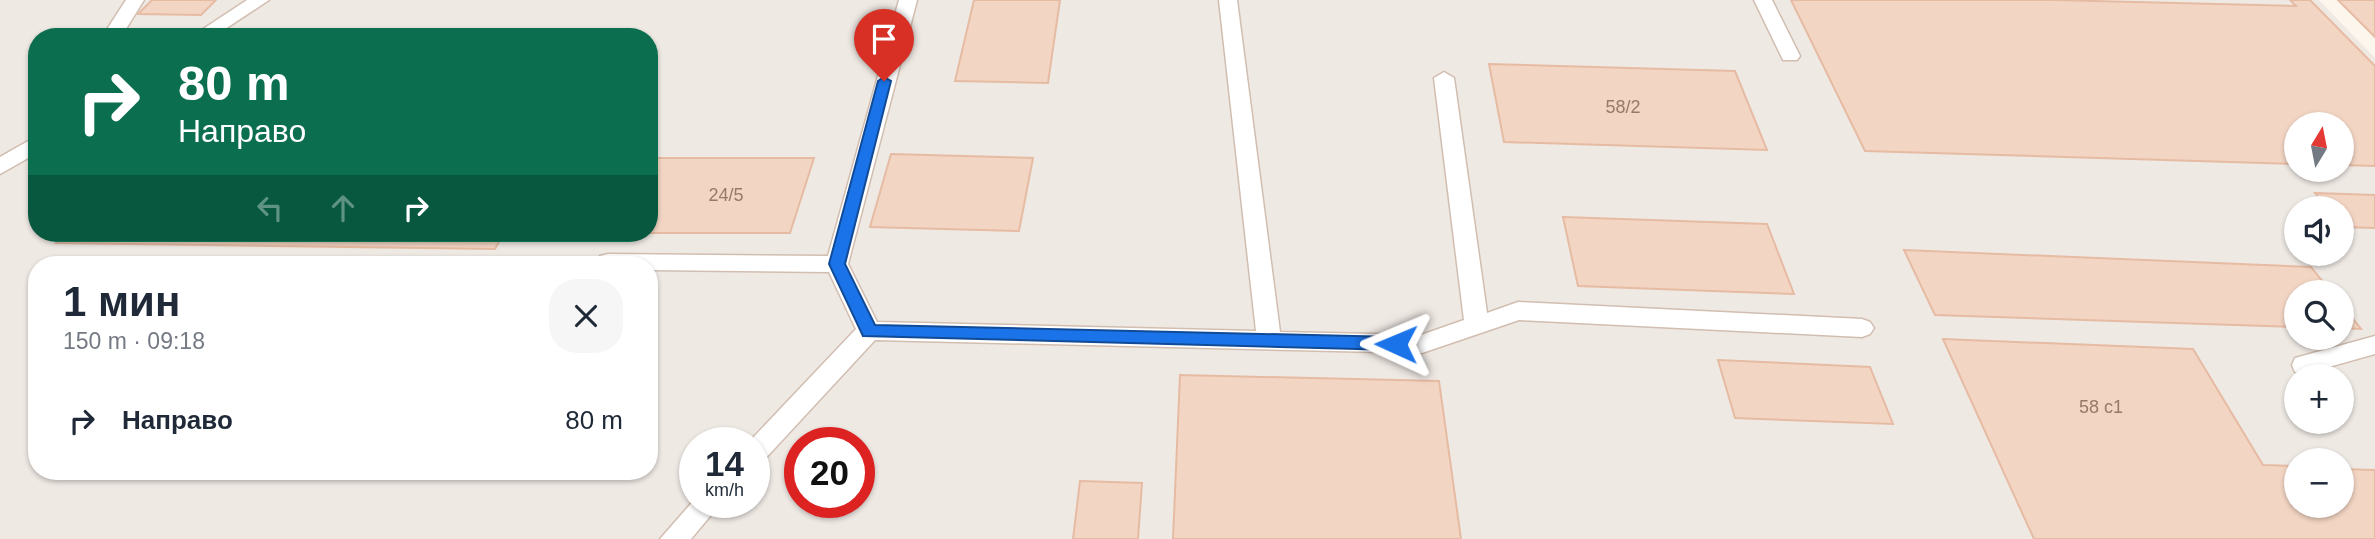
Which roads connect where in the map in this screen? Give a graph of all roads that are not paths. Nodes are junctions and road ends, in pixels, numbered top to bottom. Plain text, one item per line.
1 (135, 0) edge
2 (260, 0) edge
3 (908, 0) edge
4 (1228, 0) edge
5 (1763, 0) edge
6 (117, 28) edge
7 (215, 28) edge
8 (1790, 56) dead end
9 (1444, 78) dead end
10 (28, 148) edge
11 (0, 167) edge
12 (658, 262) edge
13 (837, 264) junction
14 (1477, 326) junction
15 (1862, 328) dead end
16 (869, 331) junction
17 (1269, 341) junction
18 (2375, 345) edge
19 (2308, 364) edge
20 (770, 437) edge
21 (694, 518) edge
22 (674, 539) edge

1 - 6 lane
2 - 7 lane
3 - 13 lane
4 - 17 lane
5 - 8 lane
9 - 14 lane
10 - 11 lane
12 - 13 lane
13 - 16 lane
14 - 15 lane
14 - 17 lane
16 - 17 lane
16 - 20 lane
18 - 19 lane
21 - 22 lane

